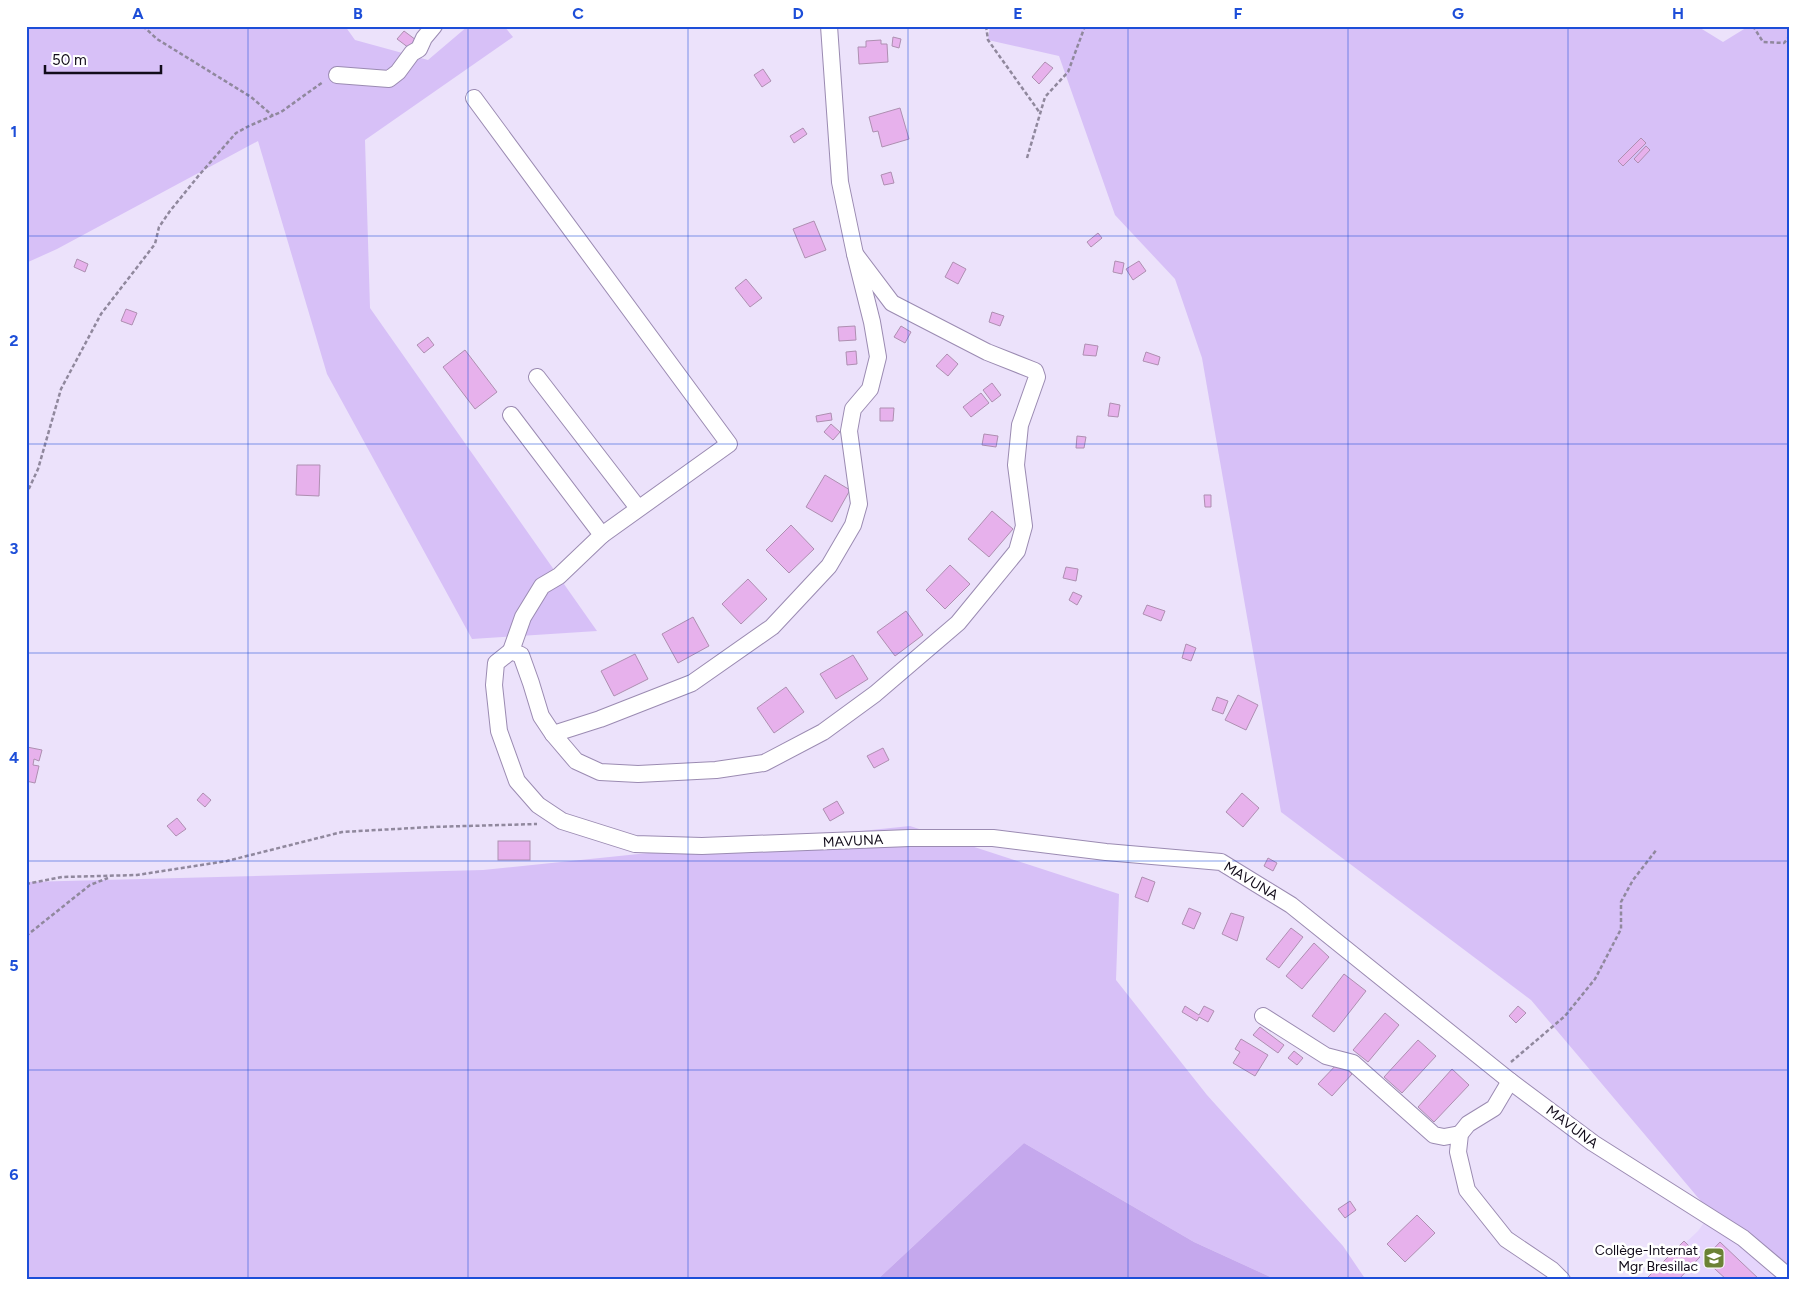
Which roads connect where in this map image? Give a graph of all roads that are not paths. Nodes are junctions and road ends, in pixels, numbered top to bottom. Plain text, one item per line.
1 (434, 26) edge
2 (829, 26) edge
3 (337, 75) road end
4 (474, 98) dead end
5 (854, 254) junction
6 (537, 377) dead end
7 (511, 415) dead end
8 (638, 508) junction
9 (602, 536) junction
10 (511, 650) junction
11 (553, 734) junction
12 (1263, 1016) dead end
13 (1504, 1077) junction
14 (1460, 1134) junction
15 (1789, 1277) edge
16 (1562, 1280) edge

1 - 3 street
2 - 5 street
4 - 8 street
5 - 11 street
5 - 11 street
6 - 8 street
7 - 9 street
8 - 9 street
9 - 10 street
10 - 11 street
10 - 13 street, MAVUNA
12 - 14 street
13 - 14 street
13 - 15 street, MAVUNA
14 - 16 street

